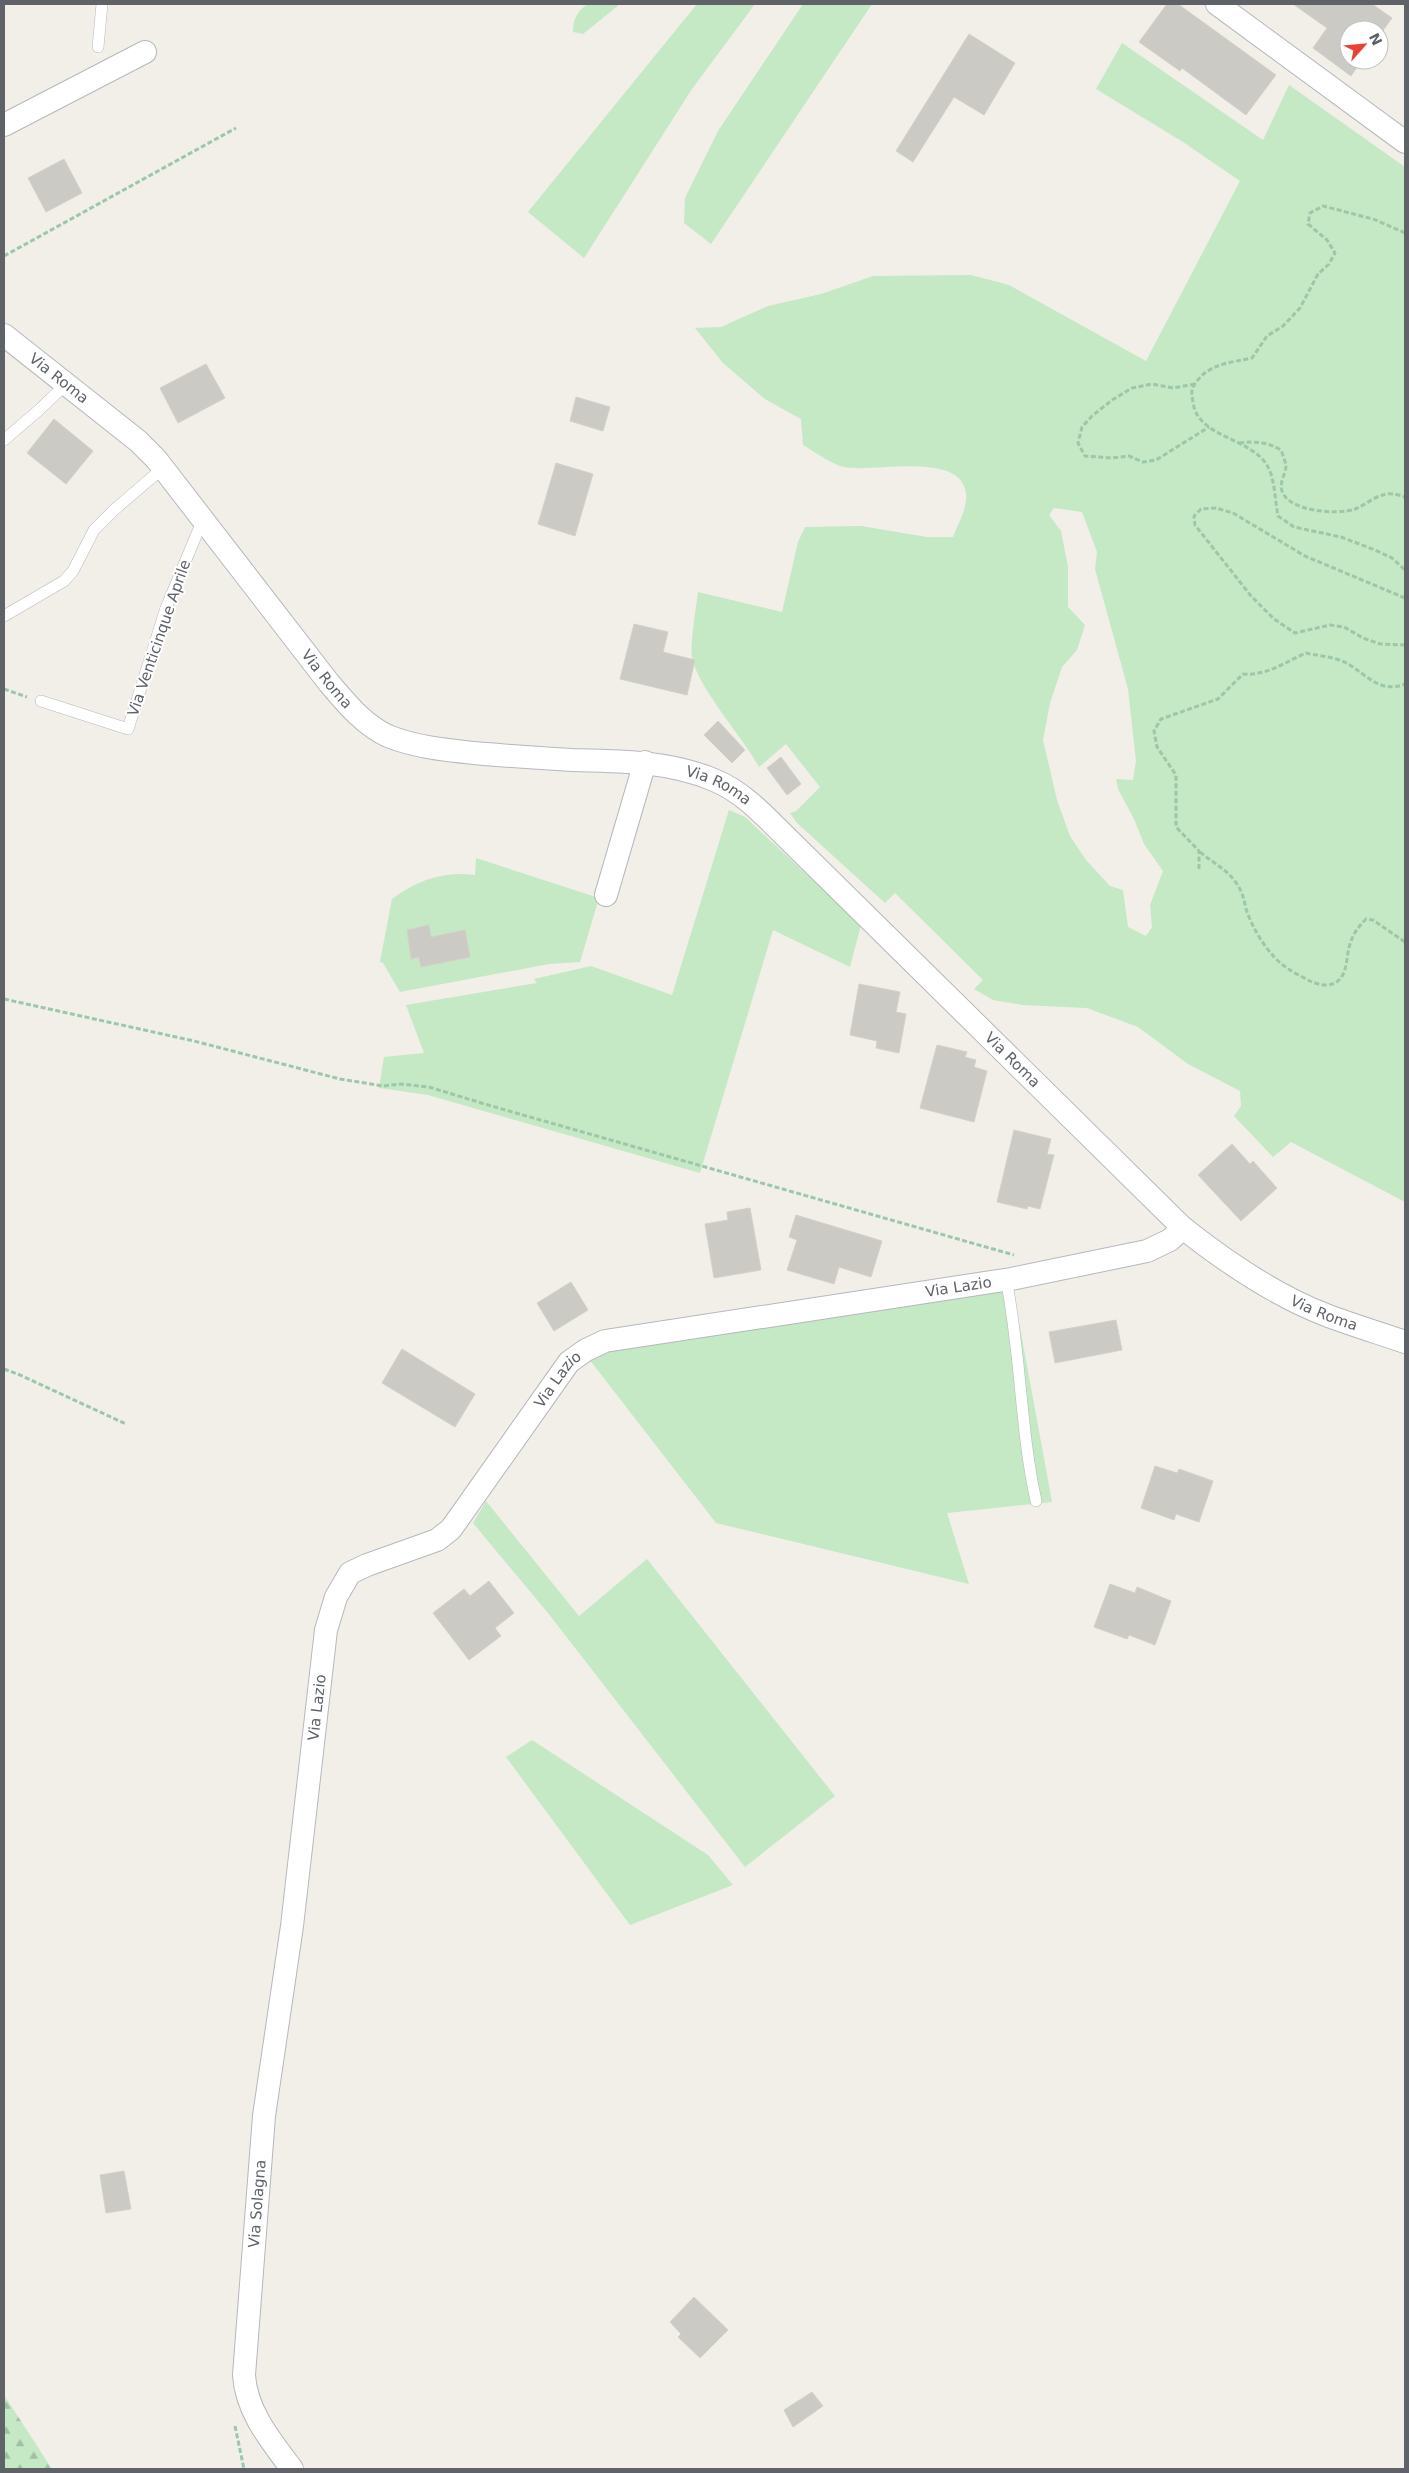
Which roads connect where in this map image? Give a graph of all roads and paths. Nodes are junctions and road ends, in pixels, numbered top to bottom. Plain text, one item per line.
1 (102, 4) edge
2 (1217, 4) edge
3 (98, 47) dead end
4 (145, 52) dead end
5 (4, 126) edge
6 (236, 128) dead end
7 (1405, 142) edge
8 (1405, 233) edge
9 (4, 256) edge
10 (4, 335) edge
11 (66, 384) junction
12 (1195, 384) junction
13 (1209, 427) junction
14 (4, 440) edge
15 (1239, 443) junction
16 (162, 468) junction
17 (1405, 497) edge
18 (202, 519) junction
19 (1405, 570) edge
20 (1405, 598) edge
21 (4, 616) edge
22 (1405, 645) edge
23 (1405, 684) edge
24 (4, 689) edge
25 (41, 701) joint
26 (645, 762) junction
27 (1199, 851) junction
28 (1199, 869) dead end
29 (606, 895) dead end
30 (1405, 942) edge
31 (4, 999) edge
32 (1183, 1228) junction
33 (1015, 1255) dead end
34 (1006, 1279) junction
35 (1405, 1342) edge
36 (4, 1369) edge
37 (126, 1424) dead end
38 (1036, 1501) dead end
39 (292, 1926) joint
40 (292, 2469) edge

1 - 3 lane
2 - 7 street
4 - 5 street
6 - 9 path
8 - 12 path
10 - 11 street, Via Roma
11 - 14 lane
11 - 16 street, Via Roma
12 - 13 path
12 - 13 path
13 - 15 path
15 - 17 path
15 - 19 path
16 - 18 street, Via Roma
16 - 21 lane
18 - 25 lane, Via Venticinque Aprile
18 - 26 street, Via Roma
20 - 22 path
23 - 27 path
24 - 25 path
26 - 29 street
26 - 32 street, Via Roma
27 - 28 path
27 - 30 path
31 - 33 path
32 - 34 street, Via Lazio
32 - 35 street, Via Roma
34 - 38 lane
34 - 39 street, Via Lazio
36 - 37 path
39 - 40 street, Via Solagna

